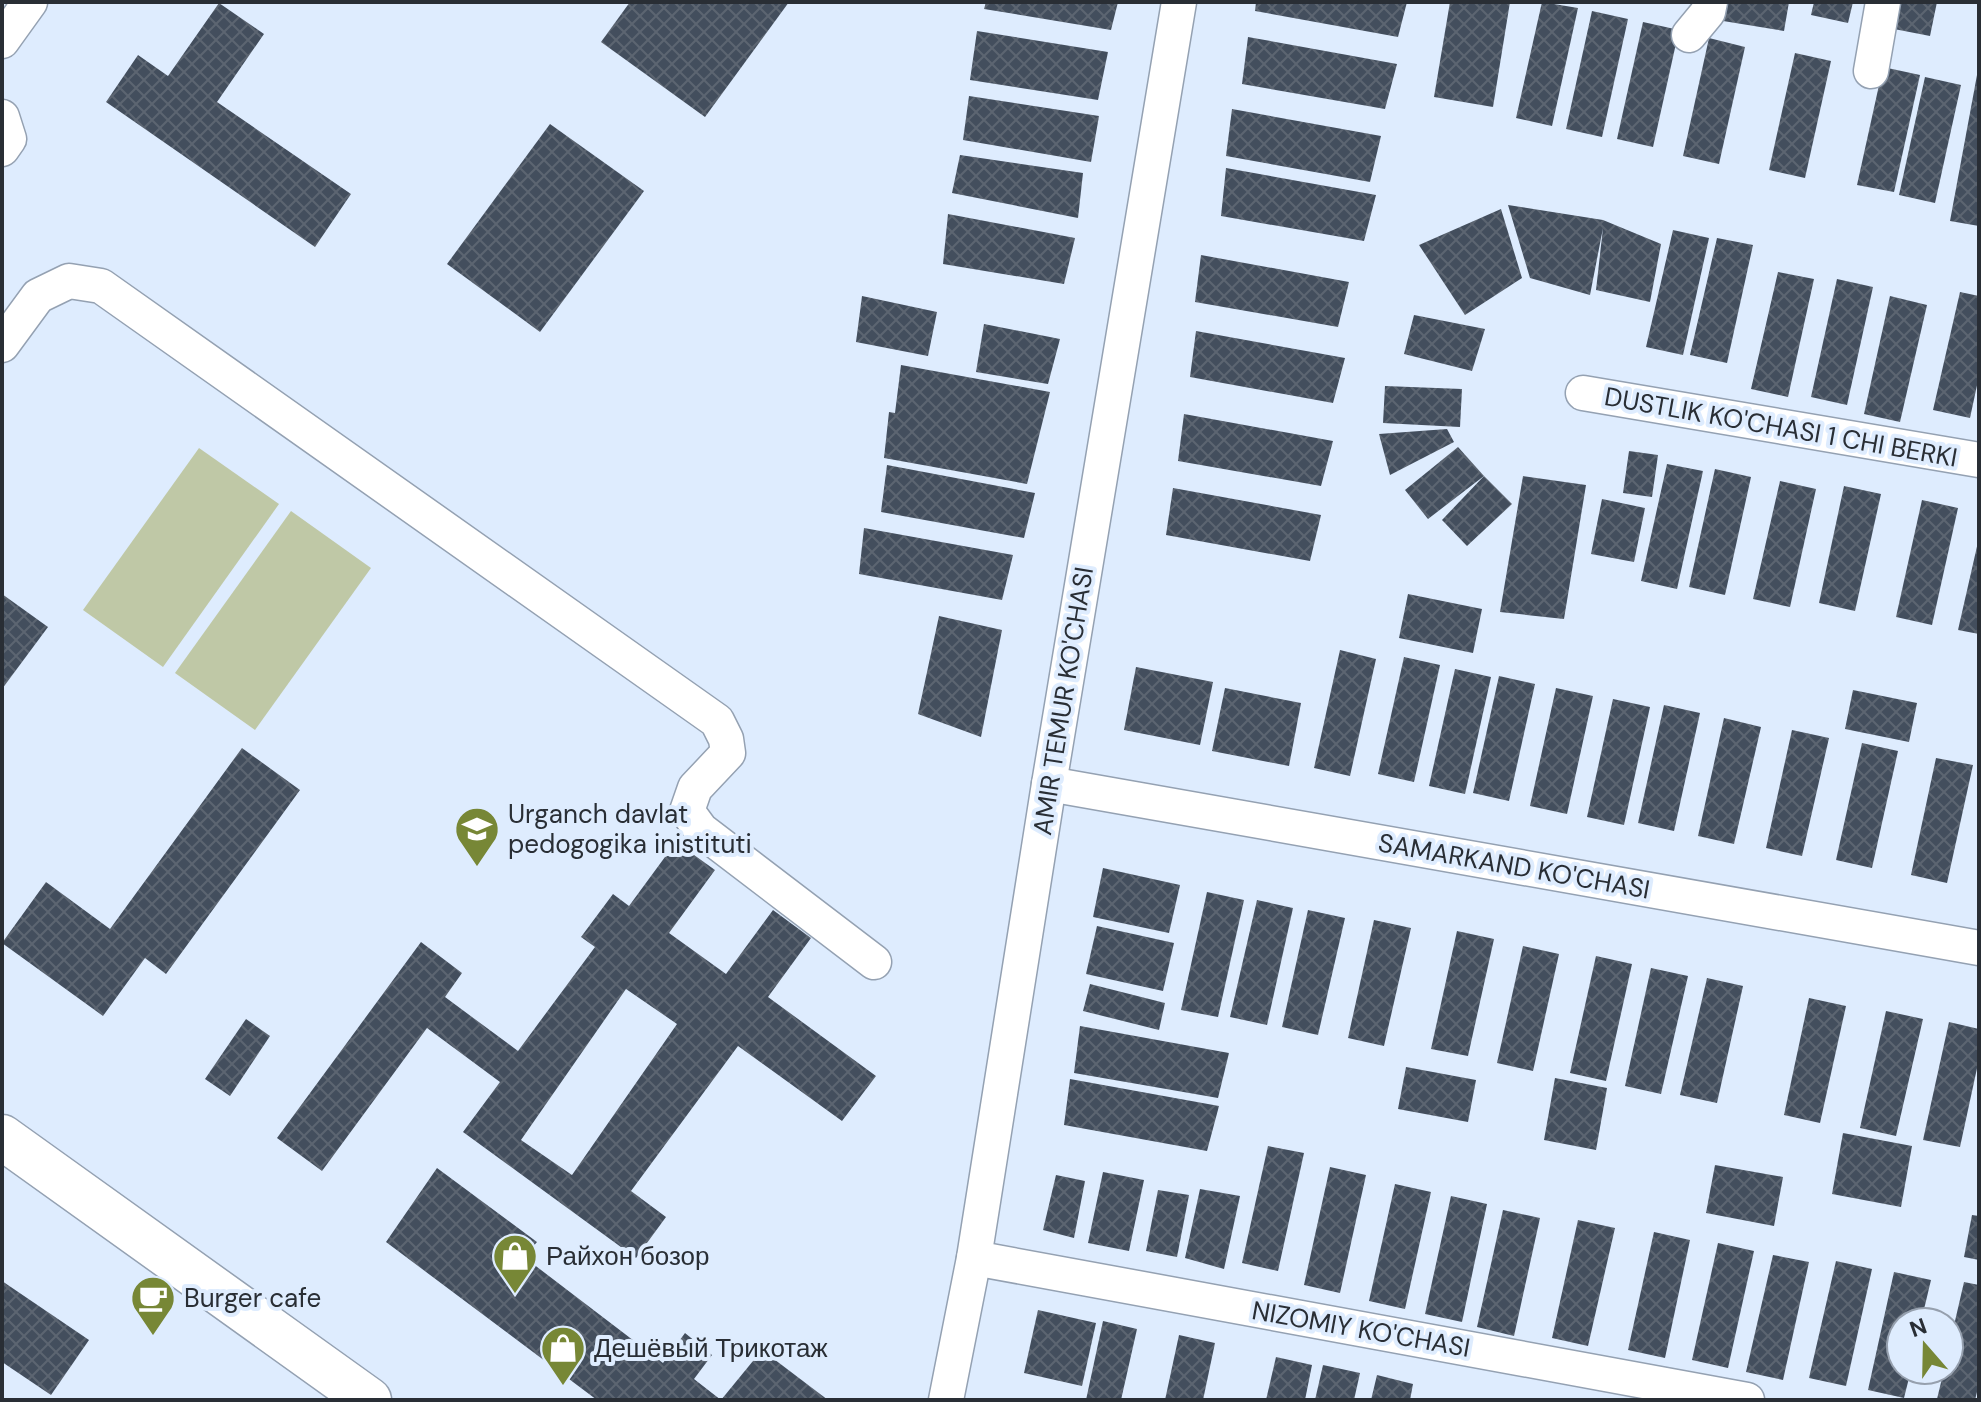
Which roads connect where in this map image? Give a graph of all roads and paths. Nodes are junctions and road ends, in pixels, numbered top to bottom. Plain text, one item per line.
1 (30, 2) edge
2 (1179, 2) edge
3 (1710, 2) edge
4 (1883, 2) edge
5 (1689, 35) dead end
6 (2, 41) edge
7 (1871, 71) dead end
8 (2, 117) edge
9 (2, 149) edge
10 (2, 345) edge
11 (1583, 393) dead end
12 (1979, 460) edge
13 (1049, 784) junction
14 (1979, 948) edge
15 (874, 962) dead end
16 (2, 1137) edge
17 (974, 1258) junction
18 (369, 1400) edge
19 (946, 1400) edge
20 (1747, 1400) edge

1 - 6 street
2 - 13 street, AMIR TEMUR KO'CHASI
3 - 5 street
4 - 7 street
8 - 9 street
10 - 15 street
11 - 12 street, DUSTLIK KO'CHASI 1 CHI BERKI
13 - 14 street, SAMARKAND KO'CHASI
13 - 17 street, AMIR TEMUR KO'CHASI
16 - 18 main road
17 - 19 street, AMIR TEMUR KO'CHASI
17 - 20 street, NIZOMIY KO'CHASI

